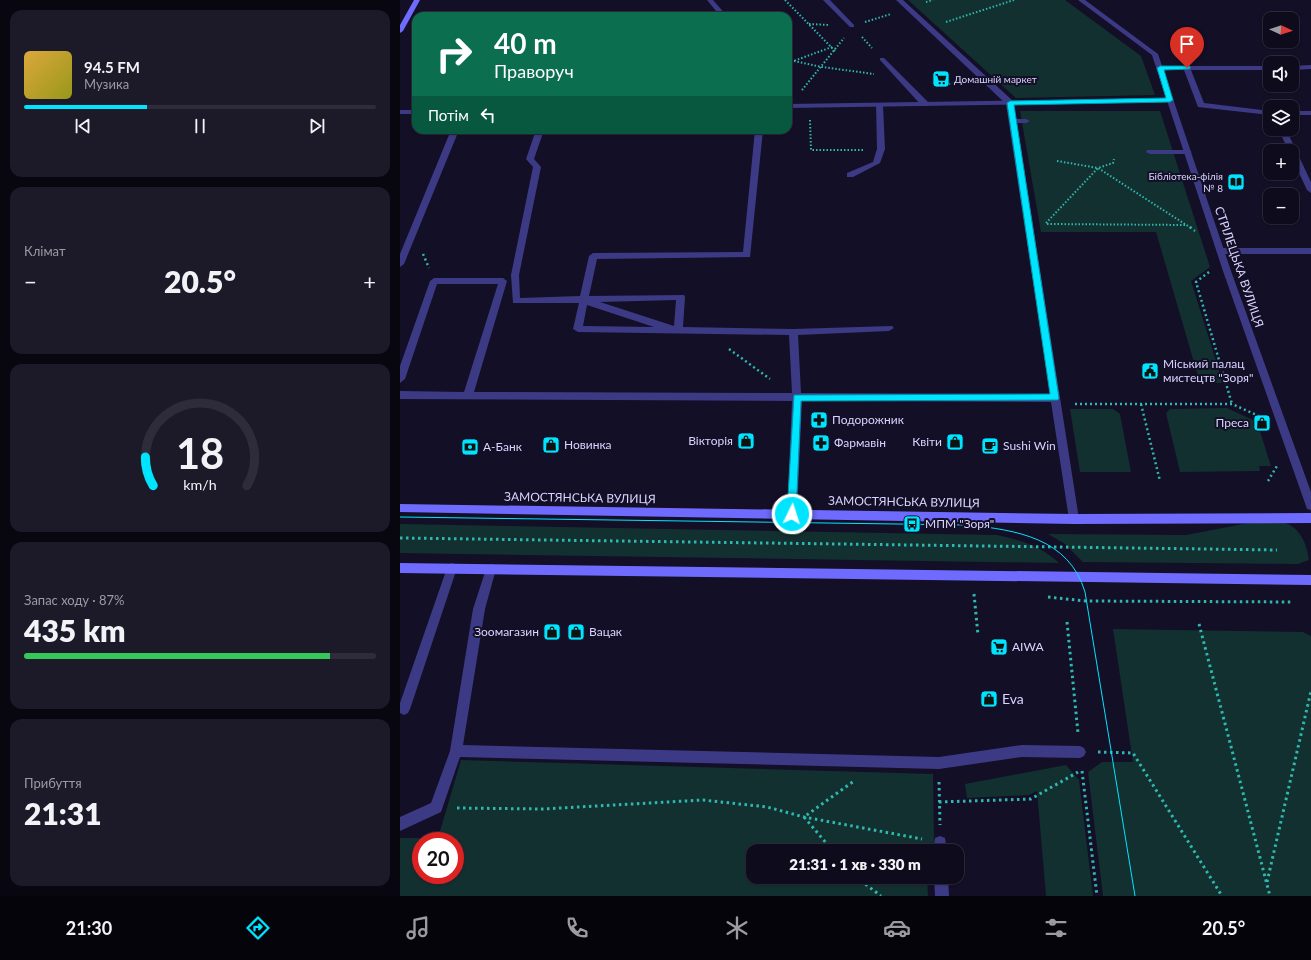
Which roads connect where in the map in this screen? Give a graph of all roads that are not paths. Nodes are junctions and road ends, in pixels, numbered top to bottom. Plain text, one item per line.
1 (417, 0) edge
2 (710, 0) edge
3 (826, 0) edge
4 (899, 0) edge
5 (1081, 0) edge
6 (720, 12) edge
7 (852, 26) road end
8 (400, 32) edge
9 (882, 59) road end
10 (1160, 68) junction
11 (1187, 68) junction
12 (1263, 68) edge
13 (1299, 68) edge
14 (1311, 68) edge
15 (1170, 100) junction
16 (1010, 103) junction
17 (925, 104) junction
18 (879, 105) junction
19 (792, 106) edge
20 (400, 112) edge
21 (412, 112) edge
22 (1263, 112) edge
23 (1299, 113) edge
24 (1311, 114) edge
25 (1013, 121) junction
26 (1026, 121) dead end
27 (453, 134) edge
28 (539, 134) edge
29 (759, 134) edge
30 (1285, 136) edge
31 (1150, 152) dead end
32 (1188, 152) junction
33 (850, 175) dead end
34 (1311, 190) edge
35 (1220, 250) junction
36 (1311, 251) edge
37 (400, 264) edge
38 (515, 275) junction
39 (503, 281) junction
40 (583, 300) junction
41 (889, 328) dead end
42 (678, 331) junction
43 (793, 332) junction
44 (400, 379) edge
45 (468, 394) junction
46 (400, 395) edge
47 (797, 398) junction
48 (1055, 398) junction
49 (1311, 506) edge
50 (400, 508) edge
51 (792, 514) junction
52 (1311, 518) edge
53 (1074, 519) junction
54 (400, 568) edge
55 (452, 568) junction
56 (491, 569) junction
57 (1311, 580) edge
58 (404, 709) dead end
59 (456, 751) junction
60 (1080, 752) road end
61 (400, 824) edge
62 (941, 884) edge
63 (942, 896) edge

1 - 8 main road
2 - 6 street
3 - 7 street
4 - 16 street
5 - 10 street, СТРІЛЕЦЬКА ВУЛИЦЯ
9 - 17 street
10 - 11 street
10 - 15 street, СТРІЛЕЦЬКА ВУЛИЦЯ
11 - 12 street
11 - 22 street
13 - 14 street
15 - 16 street
15 - 32 street, СТРІЛЕЦЬКА ВУЛИЦЯ
16 - 17 street
16 - 25 street
17 - 18 street
18 - 19 street
18 - 33 street
20 - 21 street
23 - 24 street
25 - 26 street
25 - 48 street
27 - 37 street
28 - 38 street
29 - 40 street
30 - 34 street
31 - 32 street
32 - 35 street, СТРІЛЕЦЬКА ВУЛИЦЯ
35 - 36 street
35 - 49 street, СТРІЛЕЦЬКА ВУЛИЦЯ
38 - 39 street
38 - 40 street
39 - 44 street
39 - 45 street
40 - 42 street
40 - 42 street
40 - 42 street
41 - 43 street
42 - 43 street
43 - 47 street
45 - 46 street
45 - 47 street
47 - 48 street
47 - 51 street
48 - 53 street
50 - 51 main road, ЗАМОСТЯНСЬКА ВУЛИЦЯ
51 - 53 main road, ЗАМОСТЯНСЬКА ВУЛИЦЯ
52 - 53 main road, ЗАМОСТЯНСЬКА ВУЛИЦЯ
54 - 55 main road
55 - 56 main road
55 - 58 street
56 - 57 main road
56 - 59 street
59 - 60 street
59 - 61 street
62 - 63 street

